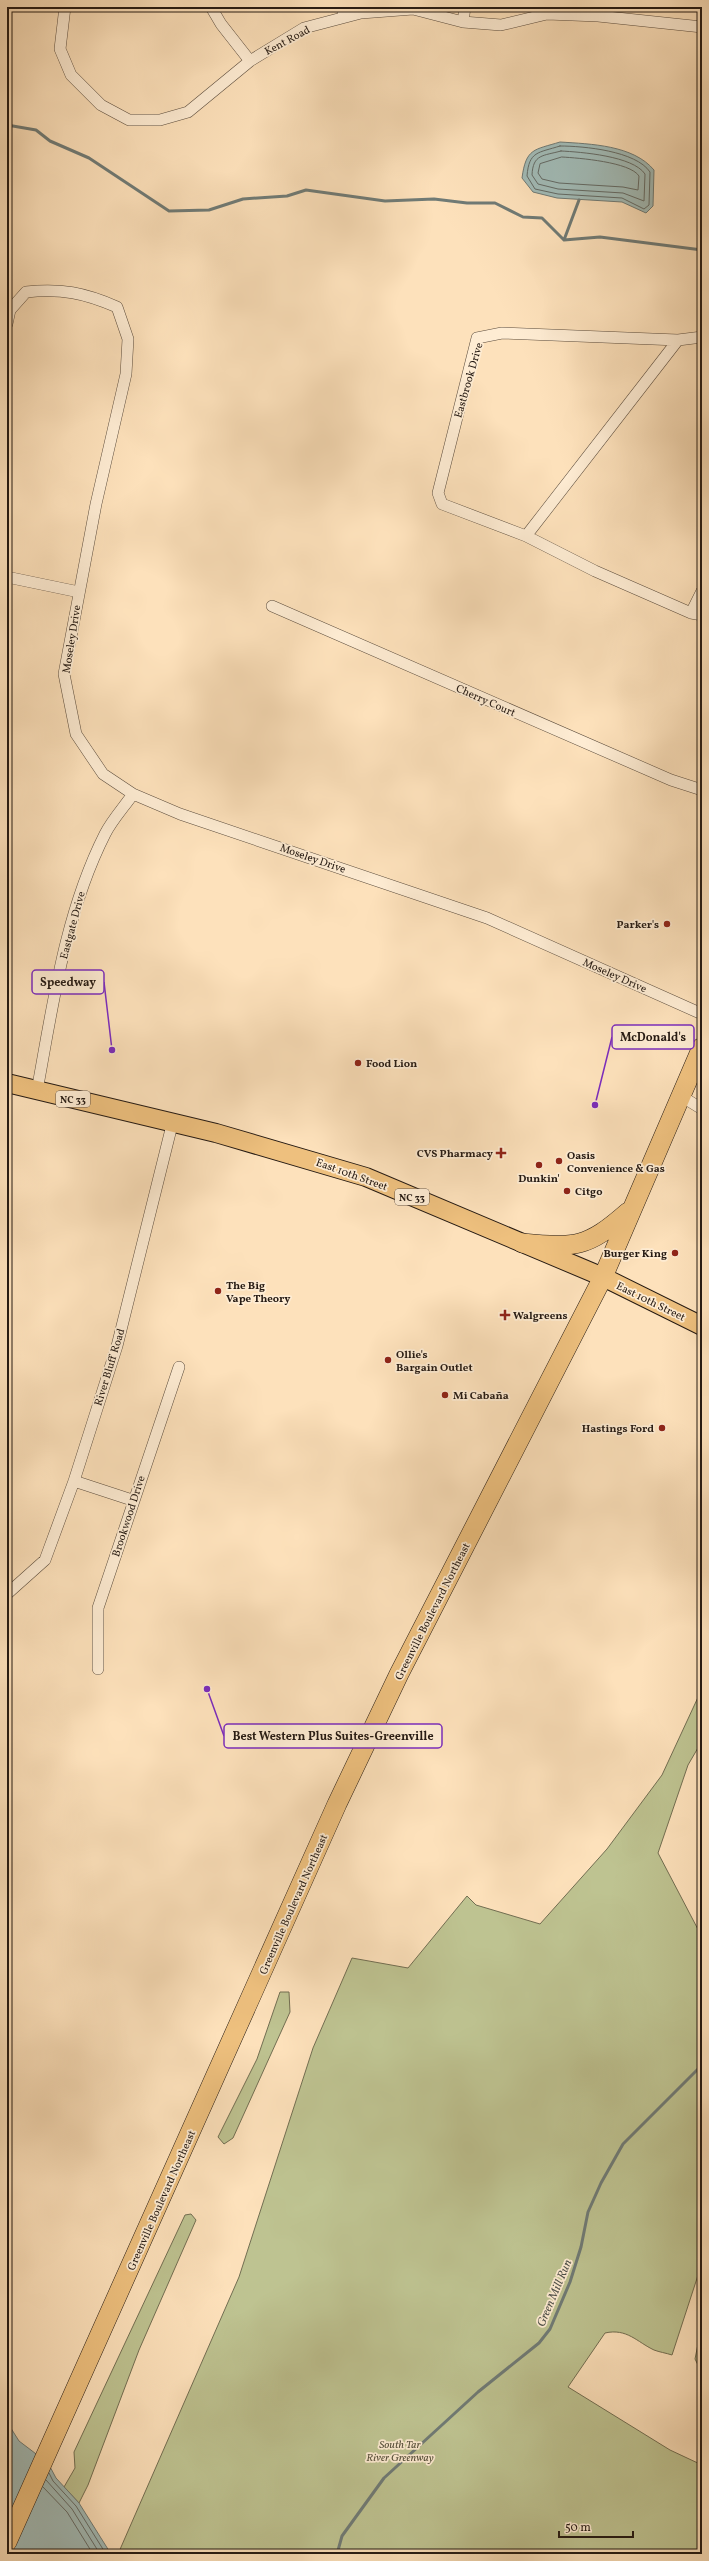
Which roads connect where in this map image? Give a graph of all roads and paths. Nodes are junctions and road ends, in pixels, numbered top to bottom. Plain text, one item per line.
1 (65, 7) edge
2 (211, 7) edge
3 (465, 7) edge
4 (343, 12) edge
5 (463, 22) junction
6 (702, 27) edge
7 (250, 61) junction
8 (7, 324) edge
9 (702, 338) edge
10 (678, 340) junction
11 (526, 536) junction
12 (7, 577) edge
13 (702, 591) edge
14 (79, 592) junction
15 (272, 606) dead end
16 (697, 614) edge
17 (702, 790) edge
18 (133, 794) junction
19 (702, 1014) edge
20 (702, 1047) edge
21 (7, 1084) edge
22 (37, 1091) junction
23 (680, 1096) junction
24 (702, 1109) edge
25 (173, 1121) junction
26 (632, 1208) junction
27 (522, 1243) junction
28 (603, 1277) junction
29 (702, 1326) edge
30 (179, 1367) dead end
31 (74, 1481) junction
32 (132, 1500) junction
33 (7, 1594) edge
34 (98, 1669) dead end
35 (7, 2542) edge

1 - 7 street, Kent Road
2 - 7 street
3 - 5 street
4 - 5 street, Kent Road
4 - 7 street, Kent Road
5 - 6 street, Kent Road
8 - 14 street, Moseley Drive
9 - 10 street, Eastbrook Drive
10 - 11 street
10 - 11 street, Eastbrook Drive
11 - 16 street, Eastbrook Drive
12 - 14 street, Moseley Drive
13 - 16 street
14 - 18 street, Moseley Drive
15 - 17 street, Cherry Court
18 - 19 street, Moseley Drive
18 - 22 street, Eastgate Drive
20 - 23 highway, Greenville Boulevard Northeast
21 - 22 main road, East 10th Street / NC 33
22 - 25 main road, East 10th Street / NC 33
23 - 24 street
23 - 26 highway, Greenville Boulevard Northeast
25 - 27 main road, East 10th Street / NC 33
25 - 31 street, River Bluff Road
26 - 27 highway
26 - 28 highway, Greenville Boulevard Northeast
27 - 28 main road, East 10th Street / NC 33
28 - 29 main road, East 10th Street
28 - 35 highway, Greenville Boulevard Northeast
30 - 32 street, Brookwood Drive
31 - 32 street
31 - 33 street, River Bluff Road
32 - 34 street, Brookwood Drive

